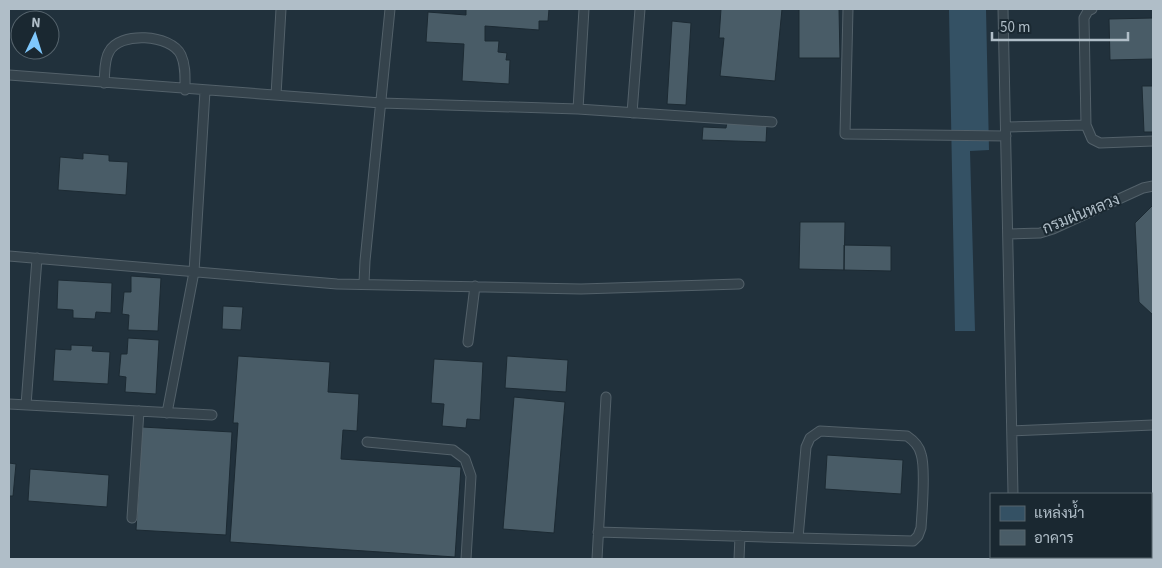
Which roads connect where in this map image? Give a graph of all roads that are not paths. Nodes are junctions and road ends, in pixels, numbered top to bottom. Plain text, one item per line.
1 (281, 9) edge
2 (390, 9) edge
3 (584, 9) edge
4 (640, 9) edge
5 (848, 9) edge
6 (1003, 9) edge
7 (1092, 9) edge
8 (9, 75) edge
9 (104, 83) junction
10 (185, 90) junction
11 (205, 91) junction
12 (276, 95) junction
13 (381, 103) junction
14 (578, 109) junction
15 (632, 113) junction
16 (772, 122) dead end
17 (1086, 125) junction
18 (1006, 132) junction
19 (1153, 141) edge
20 (1153, 186) edge
21 (1008, 234) junction
22 (9, 256) edge
23 (37, 258) junction
24 (194, 272) junction
25 (364, 283) junction
26 (739, 284) dead end
27 (475, 286) junction
28 (468, 342) dead end
29 (606, 397) dead end
30 (9, 404) edge
31 (26, 405) junction
32 (139, 411) junction
33 (167, 413) junction
34 (212, 415) dead end
35 (1153, 425) edge
36 (1012, 431) junction
37 (367, 442) dead end
38 (1013, 493) edge
39 (132, 518) dead end
40 (598, 532) junction
41 (740, 536) junction
42 (798, 538) junction
43 (466, 559) edge
44 (597, 559) edge
45 (740, 559) edge

1 - 12 lane
2 - 13 lane
3 - 14 lane
4 - 15 lane
5 - 18 lane
6 - 18 lane
7 - 17 lane
8 - 9 lane
9 - 10 lane
9 - 10 lane
10 - 11 lane
11 - 12 lane
11 - 24 lane
12 - 13 lane
13 - 14 lane
13 - 25 lane
14 - 15 lane
15 - 16 lane
17 - 18 lane
17 - 19 lane
18 - 21 lane
20 - 21 lane, กรมฝนหลวง
21 - 36 lane
22 - 23 lane
23 - 24 lane
23 - 31 lane
24 - 25 lane
24 - 33 lane
25 - 27 lane
26 - 27 lane
27 - 28 lane
29 - 40 lane
30 - 31 lane
31 - 32 lane
32 - 33 lane
32 - 39 lane
33 - 34 lane
35 - 36 lane
36 - 38 lane
37 - 43 lane
40 - 41 lane
40 - 44 lane
41 - 42 lane
41 - 45 lane
42 - 42 lane

